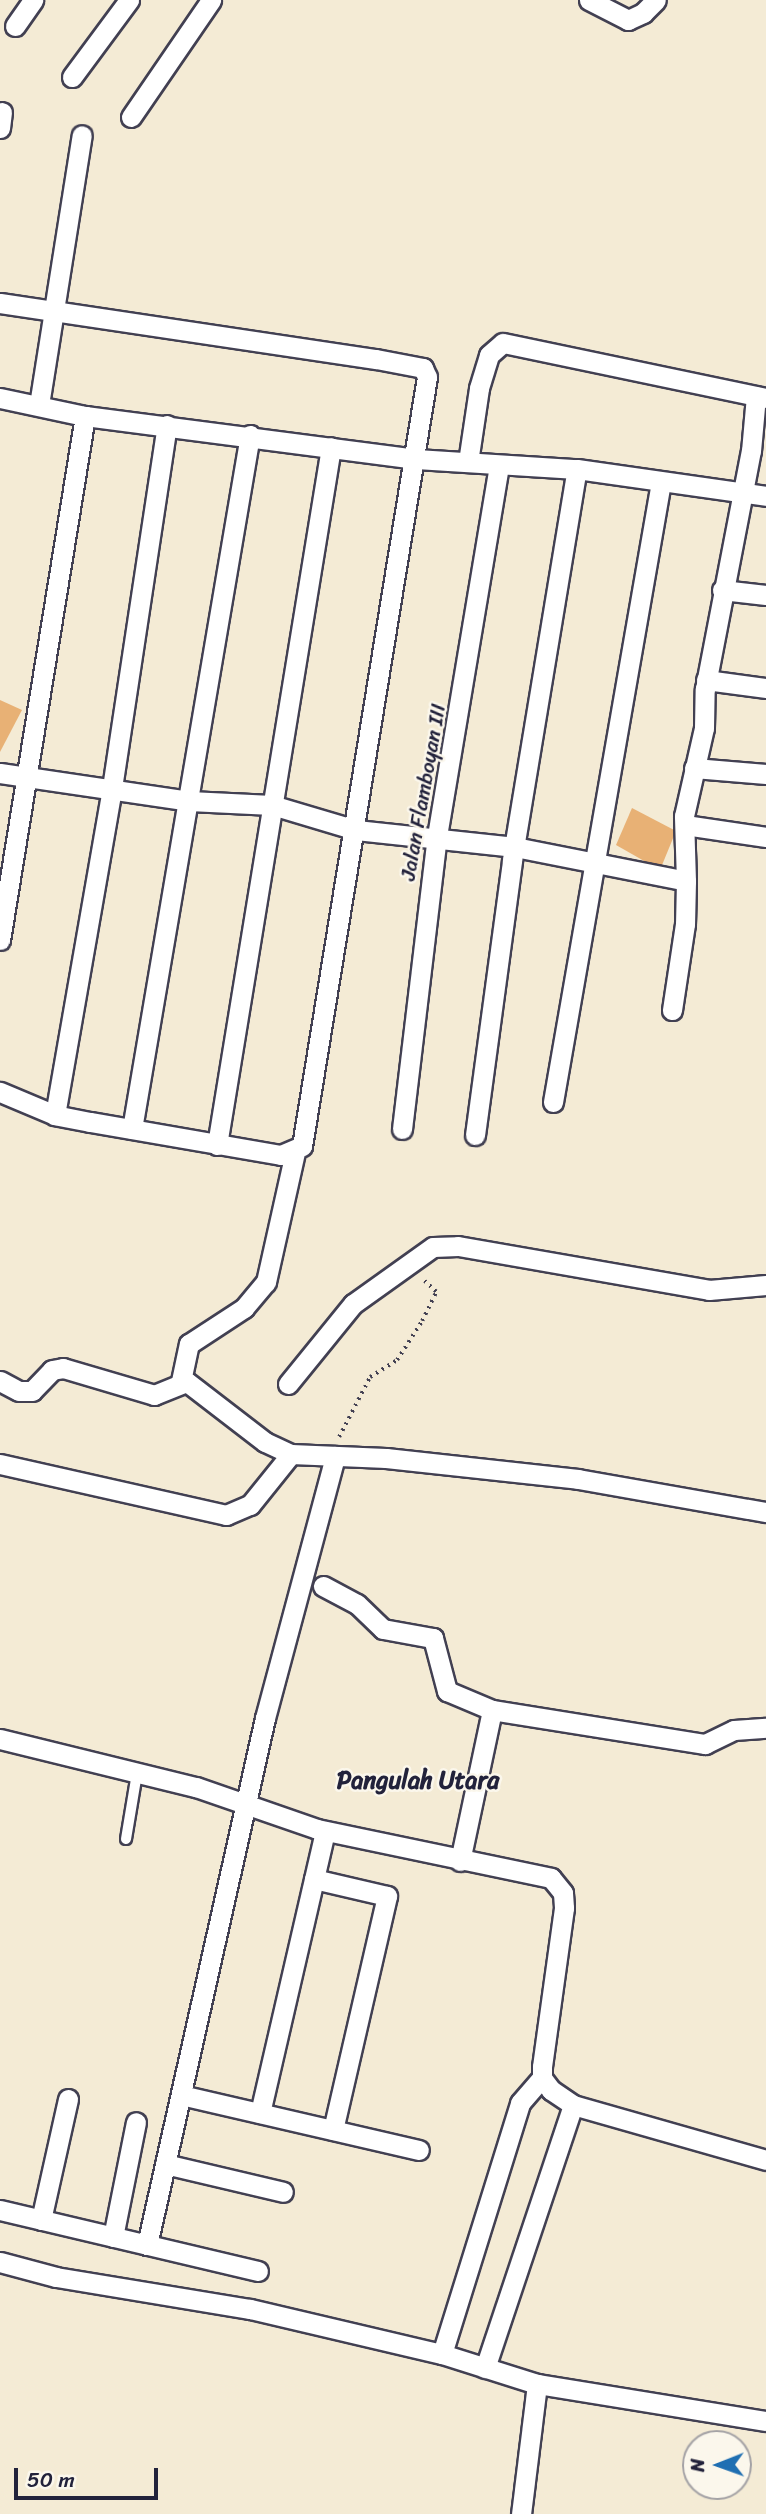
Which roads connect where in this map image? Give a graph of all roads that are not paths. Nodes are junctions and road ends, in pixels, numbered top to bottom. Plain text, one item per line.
1 (33, 0) edge
2 (129, 0) edge
3 (211, 0) edge
4 (589, 0) edge
5 (656, 0) edge
6 (15, 26) dead end
7 (72, 77) dead end
8 (131, 117) dead end
9 (82, 135) dead end
10 (0, 303) edge
11 (57, 311) junction
12 (761, 397) edge
13 (0, 398) edge
14 (39, 405) junction
15 (85, 416) junction
16 (167, 425) junction
17 (250, 435) junction
18 (331, 447) junction
19 (416, 459) junction
20 (468, 462) junction
21 (499, 465) junction
22 (577, 469) junction
23 (661, 481) junction
24 (741, 493) junction
25 (766, 496) edge
26 (722, 590) junction
27 (766, 595) edge
28 (706, 680) junction
29 (766, 688) edge
30 (694, 768) junction
31 (0, 773) edge
32 (766, 774) edge
33 (25, 778) junction
34 (112, 788) junction
35 (189, 802) junction
36 (272, 805) junction
37 (685, 825) junction
38 (356, 830) junction
39 (766, 837) edge
40 (436, 842) junction
41 (515, 848) junction
42 (596, 862) junction
43 (686, 881) junction
44 (0, 940) edge
45 (671, 1010) dead end
46 (0, 1092) edge
47 (553, 1102) dead end
48 (55, 1115) junction
49 (132, 1129) junction
50 (402, 1129) dead end
51 (475, 1135) dead end
52 (217, 1145) junction
53 (295, 1152) junction
54 (766, 1285) edge
55 (0, 1381) edge
56 (181, 1381) junction
57 (288, 1384) dead end
58 (291, 1454) junction
59 (335, 1456) junction
60 (0, 1464) edge
61 (766, 1512) edge
62 (323, 1586) dead end
63 (492, 1710) junction
64 (766, 1728) edge
65 (0, 1739) edge
66 (137, 1773) junction
67 (246, 1807) junction
68 (326, 1831) junction
69 (126, 1839) dead end
70 (460, 1861) junction
71 (314, 1879) junction
72 (542, 2078) junction
73 (181, 2095) junction
74 (68, 2099) dead end
75 (573, 2105) junction
76 (260, 2113) junction
77 (136, 2122) dead end
78 (333, 2130) junction
79 (419, 2150) dead end
80 (766, 2161) edge
81 (166, 2164) junction
82 (283, 2192) dead end
83 (0, 2210) edge
84 (41, 2220) junction
85 (113, 2237) junction
86 (147, 2245) junction
87 (0, 2262) edge
88 (258, 2271) dead end
89 (442, 2354) junction
90 (485, 2368) junction
91 (537, 2384) junction
92 (766, 2421) edge
93 (521, 2514) edge

1 - 6 street
2 - 7 street
3 - 8 street
4 - 5 street
9 - 11 street
10 - 11 street
11 - 14 street
11 - 19 street
12 - 20 street
12 - 24 street
13 - 14 street
14 - 15 street
15 - 16 street
15 - 33 street
16 - 17 street
16 - 34 street
17 - 18 street
17 - 35 street
18 - 19 street
18 - 36 street
19 - 20 street
19 - 38 street
20 - 21 street
21 - 22 street
21 - 40 street, Jalan Flamboyan III
22 - 23 street
22 - 41 street
23 - 24 street
23 - 42 street
24 - 25 street
24 - 26 street
26 - 27 street
26 - 28 street
28 - 29 street
28 - 30 street
30 - 32 street
30 - 37 street
31 - 33 street
33 - 34 street
33 - 44 street
34 - 35 street
34 - 48 street
35 - 36 street
35 - 49 street
36 - 38 street
36 - 52 street
37 - 39 street
37 - 43 street
38 - 40 street
38 - 53 street
40 - 41 street
40 - 50 street, Jalan Flamboyan III
41 - 42 street
41 - 51 street
42 - 43 street
42 - 47 street
43 - 45 street
46 - 48 street
48 - 49 street
49 - 52 street
52 - 53 street
53 - 56 street
54 - 57 street
55 - 56 street
56 - 58 street
58 - 59 street
58 - 60 street
59 - 61 street
59 - 67 street
62 - 63 street
63 - 64 street
63 - 70 street
65 - 66 street
66 - 67 street
66 - 69 lane
67 - 68 street
67 - 73 street
68 - 70 street
68 - 71 street
70 - 72 street
71 - 76 street
71 - 78 street
72 - 75 street
72 - 89 street
73 - 76 street
73 - 81 street
74 - 84 street
75 - 80 street
75 - 90 street
76 - 78 street
77 - 85 street
78 - 79 street
81 - 82 street
81 - 86 street
83 - 84 street
84 - 85 street
85 - 86 street
86 - 88 street
87 - 89 street
89 - 90 street
90 - 91 street
91 - 92 street
91 - 93 street

